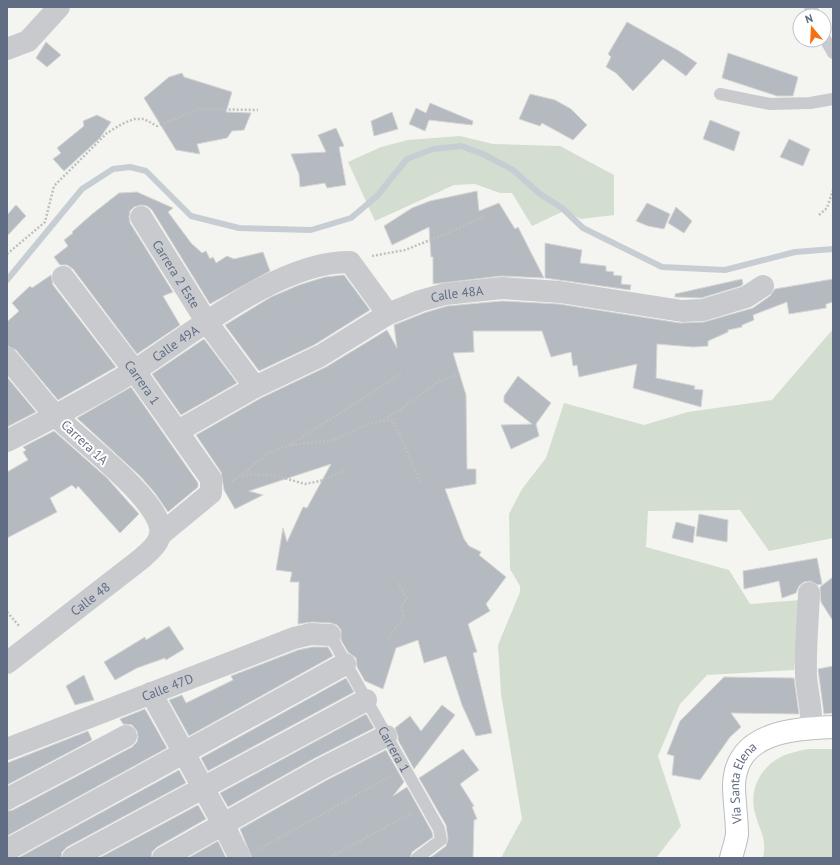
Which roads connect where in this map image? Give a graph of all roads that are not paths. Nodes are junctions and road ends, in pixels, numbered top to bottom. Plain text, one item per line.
1 (59, 7) edge
2 (7, 49) edge
3 (720, 94) dead end
4 (833, 99) edge
5 (141, 217) dead end
6 (63, 277) dead end
7 (763, 286) dead end
8 (388, 314) junction
9 (206, 321) junction
10 (7, 358) edge
11 (134, 370) junction
12 (255, 387) junction
13 (56, 416) junction
14 (178, 431) junction
15 (7, 441) edge
16 (211, 493) joint
17 (160, 531) junction
18 (809, 593) dead end
19 (330, 635) joint
20 (7, 663) edge
21 (345, 664) junction
22 (151, 693) junction
23 (366, 700) junction
24 (833, 727) edge
25 (811, 728) junction
26 (126, 736) dead end
27 (386, 736) junction
28 (7, 749) edge
29 (184, 752) junction
30 (204, 787) junction
31 (7, 799) edge
32 (224, 824) junction
33 (7, 850) edge
34 (248, 854) edge
35 (73, 858) edge
36 (163, 858) edge
37 (417, 858) edge
38 (731, 858) edge

1 - 2 street
3 - 4 lane
5 - 9 street, Carrera 2 Este
6 - 11 street, Carrera 1
7 - 8 street, Calle 48A
8 - 9 street, Calle 49A
8 - 12 street, Calle 48A
9 - 11 street, Calle 49A
9 - 12 street, Carrera 2 Este
10 - 13 street, Carrera 1A
11 - 13 street, Calle 49A
11 - 14 street, Carrera 1
12 - 14 street, Calle 48A
13 - 15 street, Calle 49A
13 - 17 street, Carrera 1A
14 - 16 street, Carrera 1
16 - 17 street, Calle 48
17 - 20 street, Calle 48
18 - 25 street
19 - 21 lane, Carrera 1
19 - 22 street, Calle 47D
21 - 23 lane, Carrera 1
21 - 29 street
22 - 28 street, Calle 47D
22 - 29 street
23 - 27 lane, Carrera 1
23 - 30 street
24 - 25 main road, Vía Santa Elena
25 - 38 main road, Vía Santa Elena
26 - 31 street
27 - 32 street
27 - 37 lane, Carrera 1
29 - 30 street
29 - 33 street
30 - 32 street
30 - 35 street
32 - 34 street
32 - 36 street

